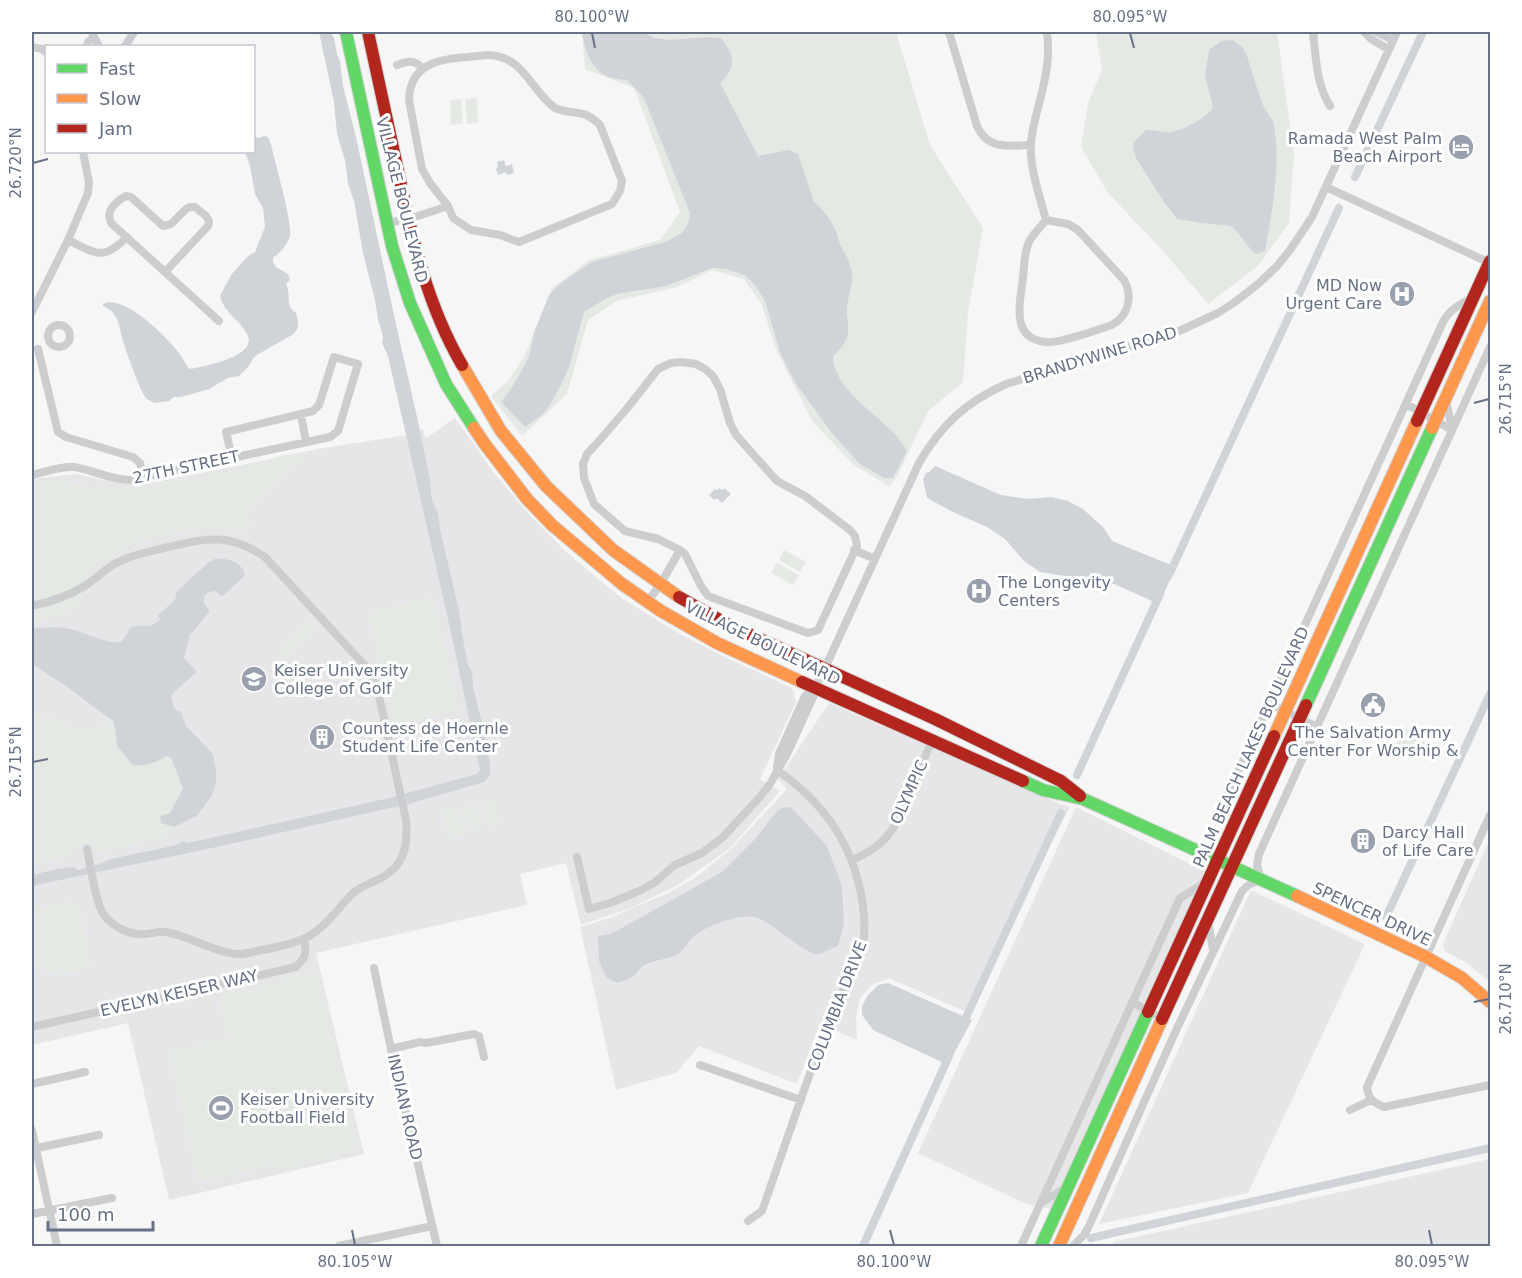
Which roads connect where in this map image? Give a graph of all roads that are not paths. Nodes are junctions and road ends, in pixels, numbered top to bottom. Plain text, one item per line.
1 (135, 32) edge
2 (346, 32) edge
3 (368, 32) edge
4 (949, 32) edge
5 (1047, 32) edge
6 (1313, 32) edge
7 (1364, 32) edge
8 (1376, 32) edge
9 (1397, 32) edge
10 (1393, 40) junction
11 (125, 45) edge
12 (1388, 49) junction
13 (397, 65) dead end
14 (423, 69) junction
15 (1330, 106) dead end
16 (1030, 145) junction
17 (83, 153) edge
18 (1326, 187) junction
19 (448, 206) junction
20 (408, 219) junction
21 (1046, 220) junction
22 (388, 223) junction
23 (127, 237) junction
24 (68, 240) junction
25 (1490, 262) edge
26 (165, 272) junction
27 (1474, 297) junction
28 (1491, 301) edge
29 (32, 312) edge
30 (219, 321) dead end
31 (51, 343) dead end
32 (1491, 346) edge
33 (35, 348) edge
34 (1446, 399) junction
35 (1406, 404) junction
36 (1421, 412) junction
37 (301, 415) junction
38 (1436, 421) junction
39 (1452, 430) junction
40 (306, 442) junction
41 (232, 458) junction
42 (32, 475) edge
43 (143, 477) junction
44 (680, 550) junction
45 (854, 550) junction
46 (1338, 554) junction
47 (875, 559) junction
48 (1354, 561) junction
49 (1368, 568) junction
50 (1385, 577) junction
51 (660, 585) junction
52 (648, 602) junction
53 (32, 606) edge
54 (825, 669) junction
55 (815, 688) junction
56 (1269, 703) junction
57 (1285, 711) junction
58 (1300, 719) junction
59 (1317, 727) junction
60 (932, 741) junction
61 (777, 770) junction
62 (1235, 777) junction
63 (1248, 792) junction
64 (1226, 798) dead end
65 (1083, 799) junction
66 (1491, 815) edge
67 (87, 849) dead end
68 (577, 857) dead end
69 (1217, 860) junction
70 (852, 861) junction
71 (1232, 867) junction
72 (1261, 880) junction
73 (1208, 882) junction
74 (1208, 919) junction
75 (304, 939) junction
76 (1213, 951) junction
77 (1426, 957) junction
78 (374, 968) dead end
79 (1132, 1002) junction
80 (1491, 1002) edge
81 (1149, 1011) junction
82 (1163, 1019) junction
83 (32, 1027) edge
84 (391, 1049) junction
85 (484, 1057) dead end
86 (700, 1065) dead end
87 (85, 1072) dead end
88 (32, 1084) edge
89 (1491, 1084) edge
90 (1369, 1097) junction
91 (801, 1100) junction
92 (1350, 1110) dead end
93 (32, 1130) edge
94 (99, 1135) dead end
95 (33, 1149) edge
96 (1082, 1159) junction
97 (1096, 1166) junction
98 (1111, 1174) junction
99 (1069, 1186) junction
100 (112, 1198) dead end
101 (1042, 1202) junction
102 (49, 1210) junction
103 (32, 1214) edge
104 (748, 1221) dead end
105 (432, 1226) junction
106 (57, 1246) edge
107 (339, 1246) edge
108 (437, 1246) edge
109 (1021, 1246) edge
110 (1041, 1246) edge
111 (1059, 1246) edge
112 (1073, 1246) edge

1 - 11 street
2 - 22 street, VILLAGE BOULEVARD
3 - 20 street, VILLAGE BOULEVARD
4 - 16 street
5 - 16 street
6 - 15 street
7 - 12 street
8 - 10 street
9 - 10 street, BRANDYWINE ROAD
10 - 12 street, BRANDYWINE ROAD
12 - 18 street, BRANDYWINE ROAD
13 - 14 street
14 - 19 street
14 - 19 street
16 - 21 street
17 - 24 street
18 - 25 street
18 - 47 street, BRANDYWINE ROAD
19 - 20 street
20 - 22 street
20 - 51 street, VILLAGE BOULEVARD
21 - 21 street
22 - 52 street, VILLAGE BOULEVARD
23 - 24 street
23 - 26 street
23 - 26 street
24 - 29 street
25 - 27 street, PALM BEACH LAKES BOULEVARD
26 - 30 street
27 - 35 street
27 - 36 street, PALM BEACH LAKES BOULEVARD
28 - 34 street, PALM BEACH LAKES BOULEVARD
31 - 33 street
32 - 39 street
33 - 43 street
34 - 38 street, PALM BEACH LAKES BOULEVARD
34 - 39 street
35 - 36 street
35 - 46 street
36 - 38 street
36 - 48 street, PALM BEACH LAKES BOULEVARD
37 - 40 street
37 - 40 street, 27TH STREET
37 - 41 street
38 - 39 street
38 - 49 street, PALM BEACH LAKES BOULEVARD
39 - 50 street
40 - 41 street, 27TH STREET
41 - 43 street, 27TH STREET
42 - 43 street, 27TH STREET
44 - 45 street
44 - 45 street
44 - 51 street
45 - 47 street
46 - 48 street
46 - 56 street
47 - 54 street, BRANDYWINE ROAD
48 - 57 street, PALM BEACH LAKES BOULEVARD
49 - 50 street
49 - 58 street, PALM BEACH LAKES BOULEVARD
50 - 59 street
51 - 52 street
51 - 54 street, VILLAGE BOULEVARD
52 - 55 street, VILLAGE BOULEVARD
53 - 75 street
54 - 55 street, BRANDYWINE ROAD
54 - 65 street, VILLAGE BOULEVARD
55 - 60 street, VILLAGE BOULEVARD
55 - 61 street, BRANDYWINE ROAD
56 - 57 street
56 - 62 street
57 - 58 street
57 - 63 street, PALM BEACH LAKES BOULEVARD
58 - 59 street
58 - 71 street, PALM BEACH LAKES BOULEVARD
59 - 72 street
60 - 65 street, VILLAGE BOULEVARD
60 - 70 street, OLYMPIC
61 - 68 street, BRANDYWINE ROAD
61 - 70 street, COLUMBIA DRIVE
62 - 63 street
62 - 64 street
63 - 69 street, PALM BEACH LAKES BOULEVARD
65 - 69 street, VILLAGE BOULEVARD
66 - 77 street
67 - 75 street
69 - 71 street, VILLAGE BOULEVARD
69 - 73 street, PALM BEACH LAKES BOULEVARD
70 - 91 street, COLUMBIA DRIVE
71 - 72 street, SPENCER DRIVE
71 - 74 street, PALM BEACH LAKES BOULEVARD
72 - 76 street
72 - 77 street, SPENCER DRIVE
73 - 79 street
73 - 81 street, PALM BEACH LAKES BOULEVARD
74 - 76 street
74 - 82 street, PALM BEACH LAKES BOULEVARD
75 - 83 street, EVELYN KEISER WAY
76 - 98 street
77 - 80 street, SPENCER DRIVE
77 - 90 street
78 - 84 street, INDIAN ROAD
79 - 81 street
79 - 101 street
81 - 82 street
81 - 96 street, PALM BEACH LAKES BOULEVARD
82 - 97 street, PALM BEACH LAKES BOULEVARD
84 - 85 street
84 - 105 street, INDIAN ROAD
86 - 91 street
87 - 88 street
89 - 90 street
90 - 92 street
91 - 104 street, COLUMBIA DRIVE
93 - 95 street
94 - 95 street
95 - 102 street
96 - 97 street
96 - 99 street, PALM BEACH LAKES BOULEVARD
97 - 98 street
97 - 111 street, PALM BEACH LAKES BOULEVARD
98 - 112 street
99 - 101 street
99 - 110 street, PALM BEACH LAKES BOULEVARD
100 - 102 street
101 - 109 street
102 - 103 street
102 - 106 street
105 - 107 street
105 - 108 street, INDIAN ROAD

